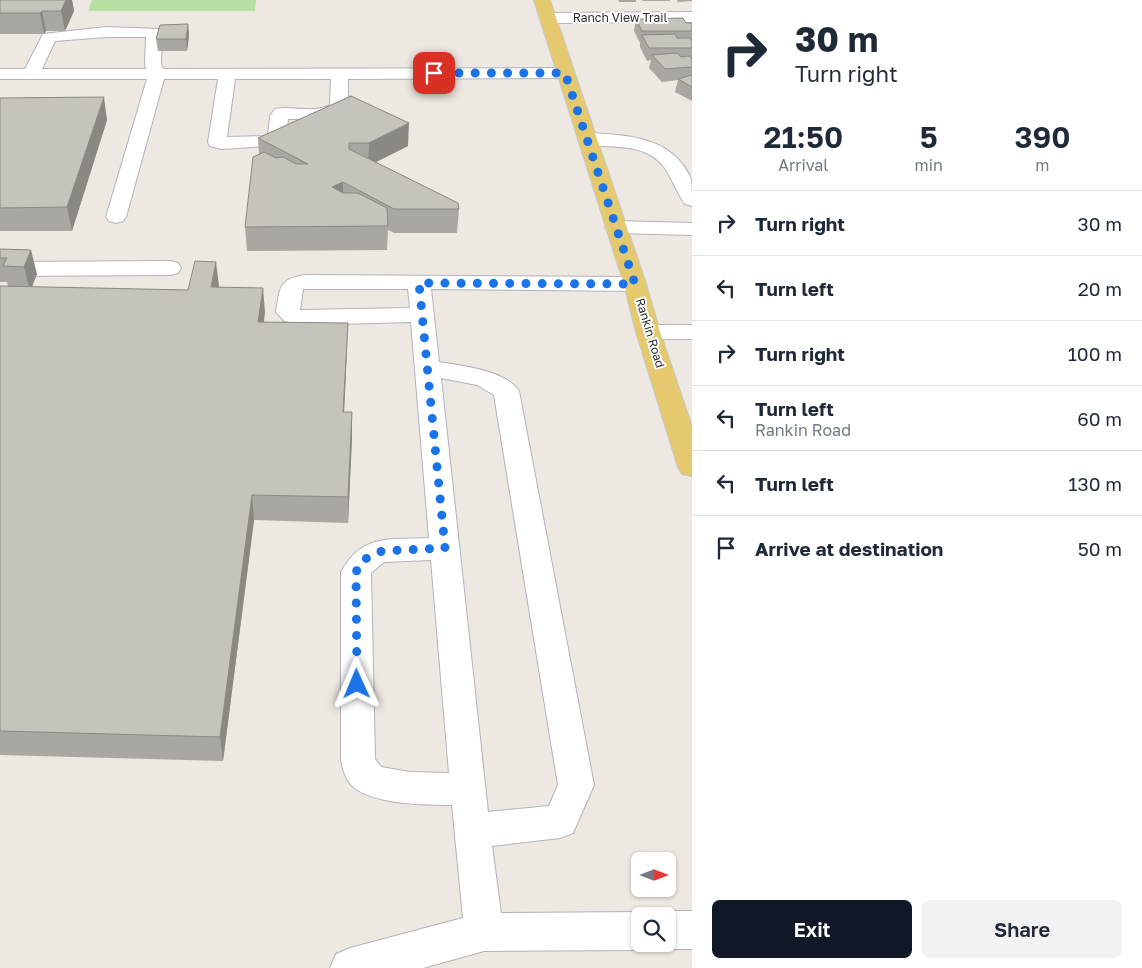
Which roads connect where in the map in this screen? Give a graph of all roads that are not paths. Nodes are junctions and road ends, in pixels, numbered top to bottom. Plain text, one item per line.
1 (545, 9) edge
2 (692, 17) edge
3 (281, 73) junction
4 (340, 73) junction
5 (565, 73) junction
6 (0, 74) edge
7 (157, 74) junction
8 (227, 74) junction
9 (31, 75) junction
10 (281, 113) junction
11 (586, 139) junction
12 (692, 200) edge
13 (116, 217) dead end
14 (616, 227) junction
15 (692, 229) edge
16 (170, 268) dead end
17 (0, 269) edge
18 (419, 283) junction
19 (635, 284) junction
20 (422, 314) junction
21 (648, 332) junction
22 (692, 332) edge
23 (427, 367) junction
24 (692, 467) edge
25 (445, 548) junction
26 (468, 789) junction
27 (473, 831) junction
28 (676, 930) edge
29 (692, 930) edge
30 (631, 931) edge
31 (484, 932) junction
32 (350, 968) edge

1 - 2 street, Ranch View Trail
1 - 5 main road, Rankin Road
3 - 4 street
3 - 8 street
3 - 10 street
4 - 5 street
4 - 10 street
5 - 11 main road, Rankin Road
6 - 9 street
7 - 8 street
7 - 9 street
7 - 9 street
7 - 13 street
8 - 10 street
11 - 12 street
11 - 14 main road, Rankin Road
14 - 15 street
14 - 19 main road, Rankin Road
16 - 17 street
18 - 19 street
18 - 20 street
18 - 20 street
19 - 21 main road, Rankin Road
20 - 23 street
21 - 22 street
21 - 24 main road, Rankin Road
23 - 25 street
23 - 27 street
25 - 26 street
25 - 26 street
26 - 27 street
27 - 31 street
28 - 29 street
30 - 31 street
31 - 32 street

